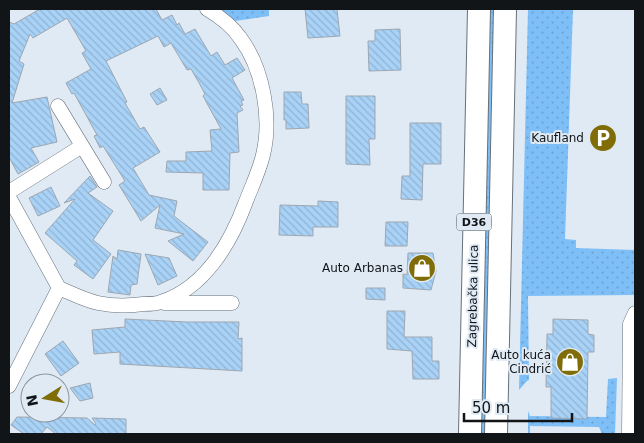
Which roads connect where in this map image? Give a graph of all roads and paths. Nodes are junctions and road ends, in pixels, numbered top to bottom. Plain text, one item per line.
1 (207, 9) edge
2 (479, 9) edge
3 (505, 9) edge
4 (514, 9) edge
5 (504, 38) junction
6 (58, 106) dead end
7 (82, 146) junction
8 (104, 182) dead end
9 (9, 192) edge
10 (9, 197) edge
11 (59, 288) junction
12 (160, 303) junction
13 (232, 303) dead end
14 (635, 314) edge
15 (9, 386) edge
16 (470, 434) edge
17 (496, 434) edge
18 (629, 434) edge

1 - 12 street
2 - 16 main road, Zagrebačka ulica / D36
3 - 5 main road, Zagrebačka ulica / D36
4 - 5 main road
5 - 17 main road, Zagrebačka ulica / D36
6 - 7 street
7 - 8 street
7 - 9 street
10 - 11 street
11 - 12 street
11 - 15 street
12 - 13 street
14 - 18 street

